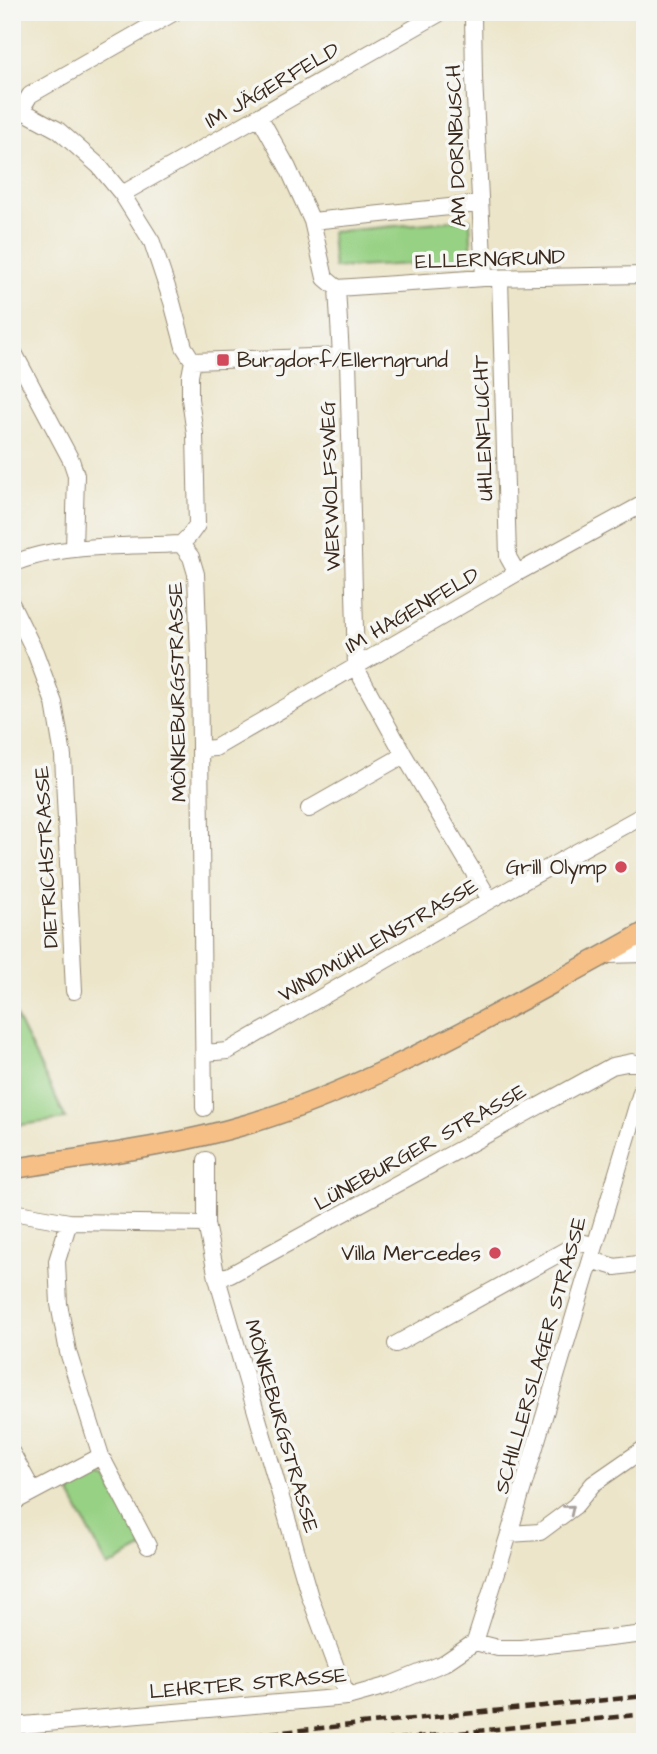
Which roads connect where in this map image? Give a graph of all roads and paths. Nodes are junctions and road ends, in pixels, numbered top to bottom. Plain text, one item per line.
1 (175, 12) edge
2 (442, 12) edge
3 (471, 12) edge
4 (17, 107) edge
5 (259, 116) junction
6 (122, 194) junction
7 (480, 204) junction
8 (312, 221) junction
9 (645, 275) edge
10 (492, 279) junction
11 (337, 288) junction
12 (12, 349) edge
13 (341, 356) junction
14 (193, 361) junction
15 (645, 503) edge
16 (181, 544) junction
17 (74, 549) junction
18 (12, 564) edge
19 (517, 573) junction
20 (12, 605) edge
21 (356, 668) junction
22 (200, 749) junction
23 (404, 755) junction
24 (309, 809) dead end
25 (645, 814) edge
26 (490, 900) junction
27 (645, 932) edge
28 (645, 954) edge
29 (603, 956) junction
30 (74, 991) dead end
31 (204, 1053) junction
32 (645, 1066) edge
33 (645, 1079) edge
34 (204, 1108) dead end
35 (206, 1160) dead end
36 (12, 1169) edge
37 (12, 1214) edge
38 (69, 1222) junction
39 (206, 1224) junction
40 (593, 1252) junction
41 (645, 1262) edge
42 (217, 1278) junction
43 (396, 1344) dead end
44 (645, 1448) edge
45 (12, 1452) edge
46 (101, 1456) junction
47 (33, 1492) junction
48 (12, 1503) edge
49 (509, 1535) junction
50 (148, 1546) dead end
51 (645, 1634) edge
52 (475, 1642) junction
53 (347, 1697) junction
54 (12, 1726) edge

1 - 4 street
2 - 5 street, IM JÄGERFELD
3 - 7 street, AM DORNBUSCH
4 - 6 street
5 - 6 street, IM JÄGERFELD
5 - 8 street, WERWOLFSWEG
6 - 14 street
7 - 8 street
7 - 10 street, AM DORNBUSCH
8 - 11 street, WERWOLFSWEG
9 - 10 street, ELLERNGRUND
10 - 11 street, ELLERNGRUND
10 - 19 street, UHLENFLUCHT
11 - 13 street, WERWOLFSWEG
12 - 17 street
13 - 14 street
13 - 21 street, WERWOLFSWEG
14 - 16 street
15 - 19 street, IM HAGENFELD
16 - 17 street
16 - 22 street, MÖNKEBURGSTRASSE
17 - 18 street
19 - 21 street, IM HAGENFELD
20 - 30 street, DIETRICHSTRASSE
21 - 22 street, IM HAGENFELD
21 - 23 street
22 - 31 street, MÖNKEBURGSTRASSE
23 - 24 street
23 - 26 street
25 - 26 street, WINDMÜHLENSTRASSE
26 - 31 street, WINDMÜHLENSTRASSE
27 - 29 main road
28 - 29 street
29 - 36 main road
31 - 34 street, MÖNKEBURGSTRASSE
32 - 42 street, LÜNEBURGER STRASSE
33 - 40 street, SCHILLERSLAGER STRASSE
35 - 39 street, MÖNKEBURGSTRASSE
37 - 38 street
38 - 39 street
38 - 46 street
39 - 42 street, MÖNKEBURGSTRASSE
40 - 41 street
40 - 43 street
40 - 49 street, SCHILLERSLAGER STRASSE
42 - 53 street, MÖNKEBURGSTRASSE
49 -> 44 street
45 - 47 street
46 - 47 street
46 - 50 street
47 - 48 street
49 - 52 street, SCHILLERSLAGER STRASSE
51 - 52 street
52 - 53 street, LEHRTER STRASSE
53 - 54 street, LEHRTER STRASSE

